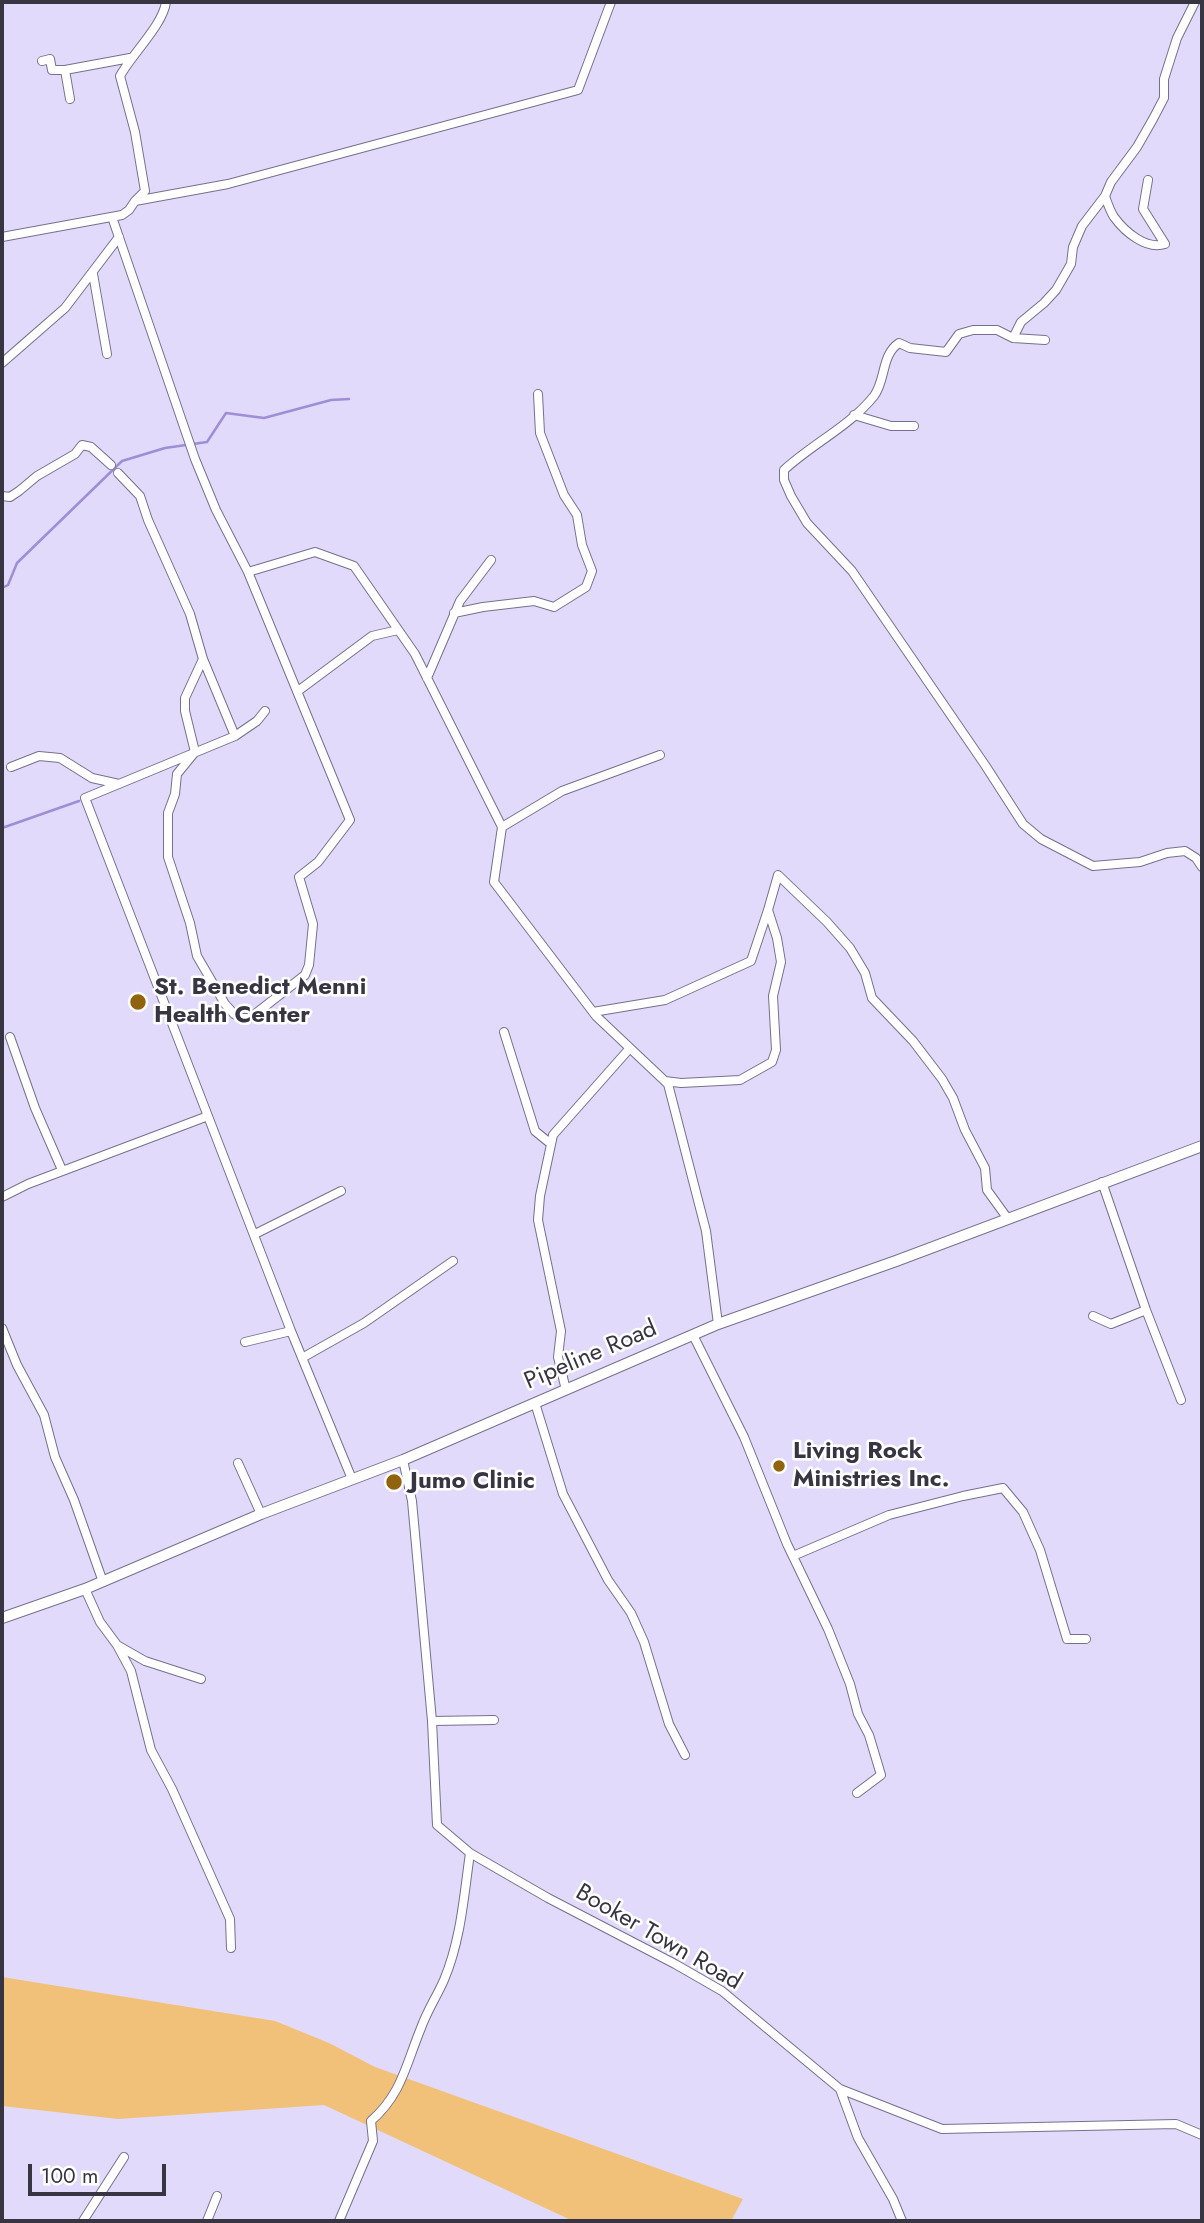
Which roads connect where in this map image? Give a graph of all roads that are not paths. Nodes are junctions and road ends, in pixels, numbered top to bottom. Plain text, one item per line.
1 (166, 2) edge
2 (611, 2) edge
3 (1195, 2) edge
4 (130, 58) junction
5 (42, 61) dead end
6 (65, 70) junction
7 (70, 99) dead end
8 (1148, 180) dead end
9 (1105, 196) junction
10 (135, 201) junction
11 (112, 217) junction
12 (2, 237) edge
13 (119, 237) junction
14 (93, 274) junction
15 (1013, 338) junction
16 (1045, 340) dead end
17 (107, 354) dead end
18 (2, 363) edge
19 (538, 394) dead end
20 (854, 415) junction
21 (914, 426) dead end
22 (111, 465) dead end
23 (118, 472) dead end
24 (2, 496) edge
25 (491, 560) dead end
26 (248, 572) junction
27 (454, 613) junction
28 (398, 630) junction
29 (204, 659) junction
30 (427, 678) junction
31 (298, 691) junction
32 (265, 711) dead end
33 (235, 736) junction
34 (195, 752) junction
35 (660, 755) dead end
36 (10, 767) dead end
37 (119, 784) junction
38 (502, 827) junction
39 (1202, 867) edge
40 (768, 910) junction
41 (593, 1012) junction
42 (504, 1032) dead end
43 (10, 1037) dead end
44 (630, 1048) junction
45 (664, 1081) junction
46 (681, 1083) junction
47 (671, 1098) junction
48 (208, 1116) junction
49 (551, 1144) junction
50 (1202, 1146) edge
51 (62, 1170) junction
52 (1102, 1182) junction
53 (341, 1191) dead end
54 (2, 1197) edge
55 (1008, 1219) junction
56 (255, 1234) junction
57 (453, 1261) dead end
58 (1146, 1310) junction
59 (1093, 1316) dead end
60 (719, 1324) junction
61 (2, 1328) edge
62 (291, 1331) junction
63 (693, 1335) junction
64 (245, 1342) dead end
65 (302, 1358) junction
66 (566, 1390) junction
67 (1181, 1399) dead end
68 (535, 1403) junction
69 (402, 1460) junction
70 (238, 1463) dead end
71 (352, 1479) junction
72 (261, 1514) junction
73 (793, 1556) junction
74 (103, 1582) junction
75 (85, 1589) junction
76 (2, 1618) edge
77 (1086, 1639) dead end
78 (117, 1645) junction
79 (201, 1679) dead end
80 (494, 1720) dead end
81 (432, 1721) junction
82 (685, 1755) dead end
83 (857, 1793) dead end
84 (470, 1853) junction
85 (231, 1948) dead end
86 (840, 2089) junction
87 (1202, 2136) edge
88 (124, 2157) dead end
89 (217, 2196) dead end
90 (83, 2221) edge
91 (207, 2221) edge
92 (339, 2221) edge
93 (902, 2221) edge

1 - 4 street
2 - 10 street
3 - 9 street
4 - 6 street
4 - 10 street
5 - 6 street
6 - 7 street
8 - 9 street
9 - 15 street
10 - 11 street
11 - 12 street
11 - 13 street
13 - 14 street
13 - 26 street
14 - 17 street
14 - 18 street
15 - 16 street
15 - 20 street
19 - 27 street
20 - 21 street
20 - 39 street
22 - 24 street
23 - 29 street
25 - 27 street
26 - 28 street
26 - 31 street
27 - 30 street
28 - 30 street
28 - 31 street
29 - 33 street
29 - 34 street
30 - 38 street
31 - 34 street
32 - 33 street
33 - 34 street
34 - 37 street
35 - 38 street
36 - 37 street
37 - 48 street
38 - 41 street
40 - 41 street
40 - 46 street
40 - 55 street
41 - 44 street
42 - 49 street
43 - 51 street
44 - 45 street
44 - 49 street
45 - 46 street
45 - 47 street
46 - 47 street
47 - 60 street
48 - 51 street
48 - 56 street
49 - 66 street
50 - 52 street, Pipeline Road
51 - 54 street
52 - 55 street, Pipeline Road
52 - 58 street
53 - 56 street
55 - 60 street, Pipeline Road
56 - 62 street
57 - 65 street
58 - 59 street
58 - 67 street
60 - 63 street, Pipeline Road
61 - 74 street
62 - 64 street
62 - 65 street
63 - 66 street, Pipeline Road
63 - 73 street
65 - 71 street
66 - 68 street, Pipeline Road
68 - 69 street, Pipeline Road
68 - 82 street
69 - 71 street, Pipeline Road
69 - 81 street, Booker Town Road
70 - 72 street
71 - 72 street, Pipeline Road
72 - 74 street, Pipeline Road
73 - 77 street
73 - 83 street
74 - 75 street, Pipeline Road
75 - 76 street, Pipeline Road
75 - 78 street
78 - 79 street
78 - 85 street
80 - 81 street
81 - 84 street, Booker Town Road
84 - 86 street, Booker Town Road
84 - 92 street
86 - 87 street, Booker Town Road
86 - 93 street
88 - 90 street
89 - 91 street

